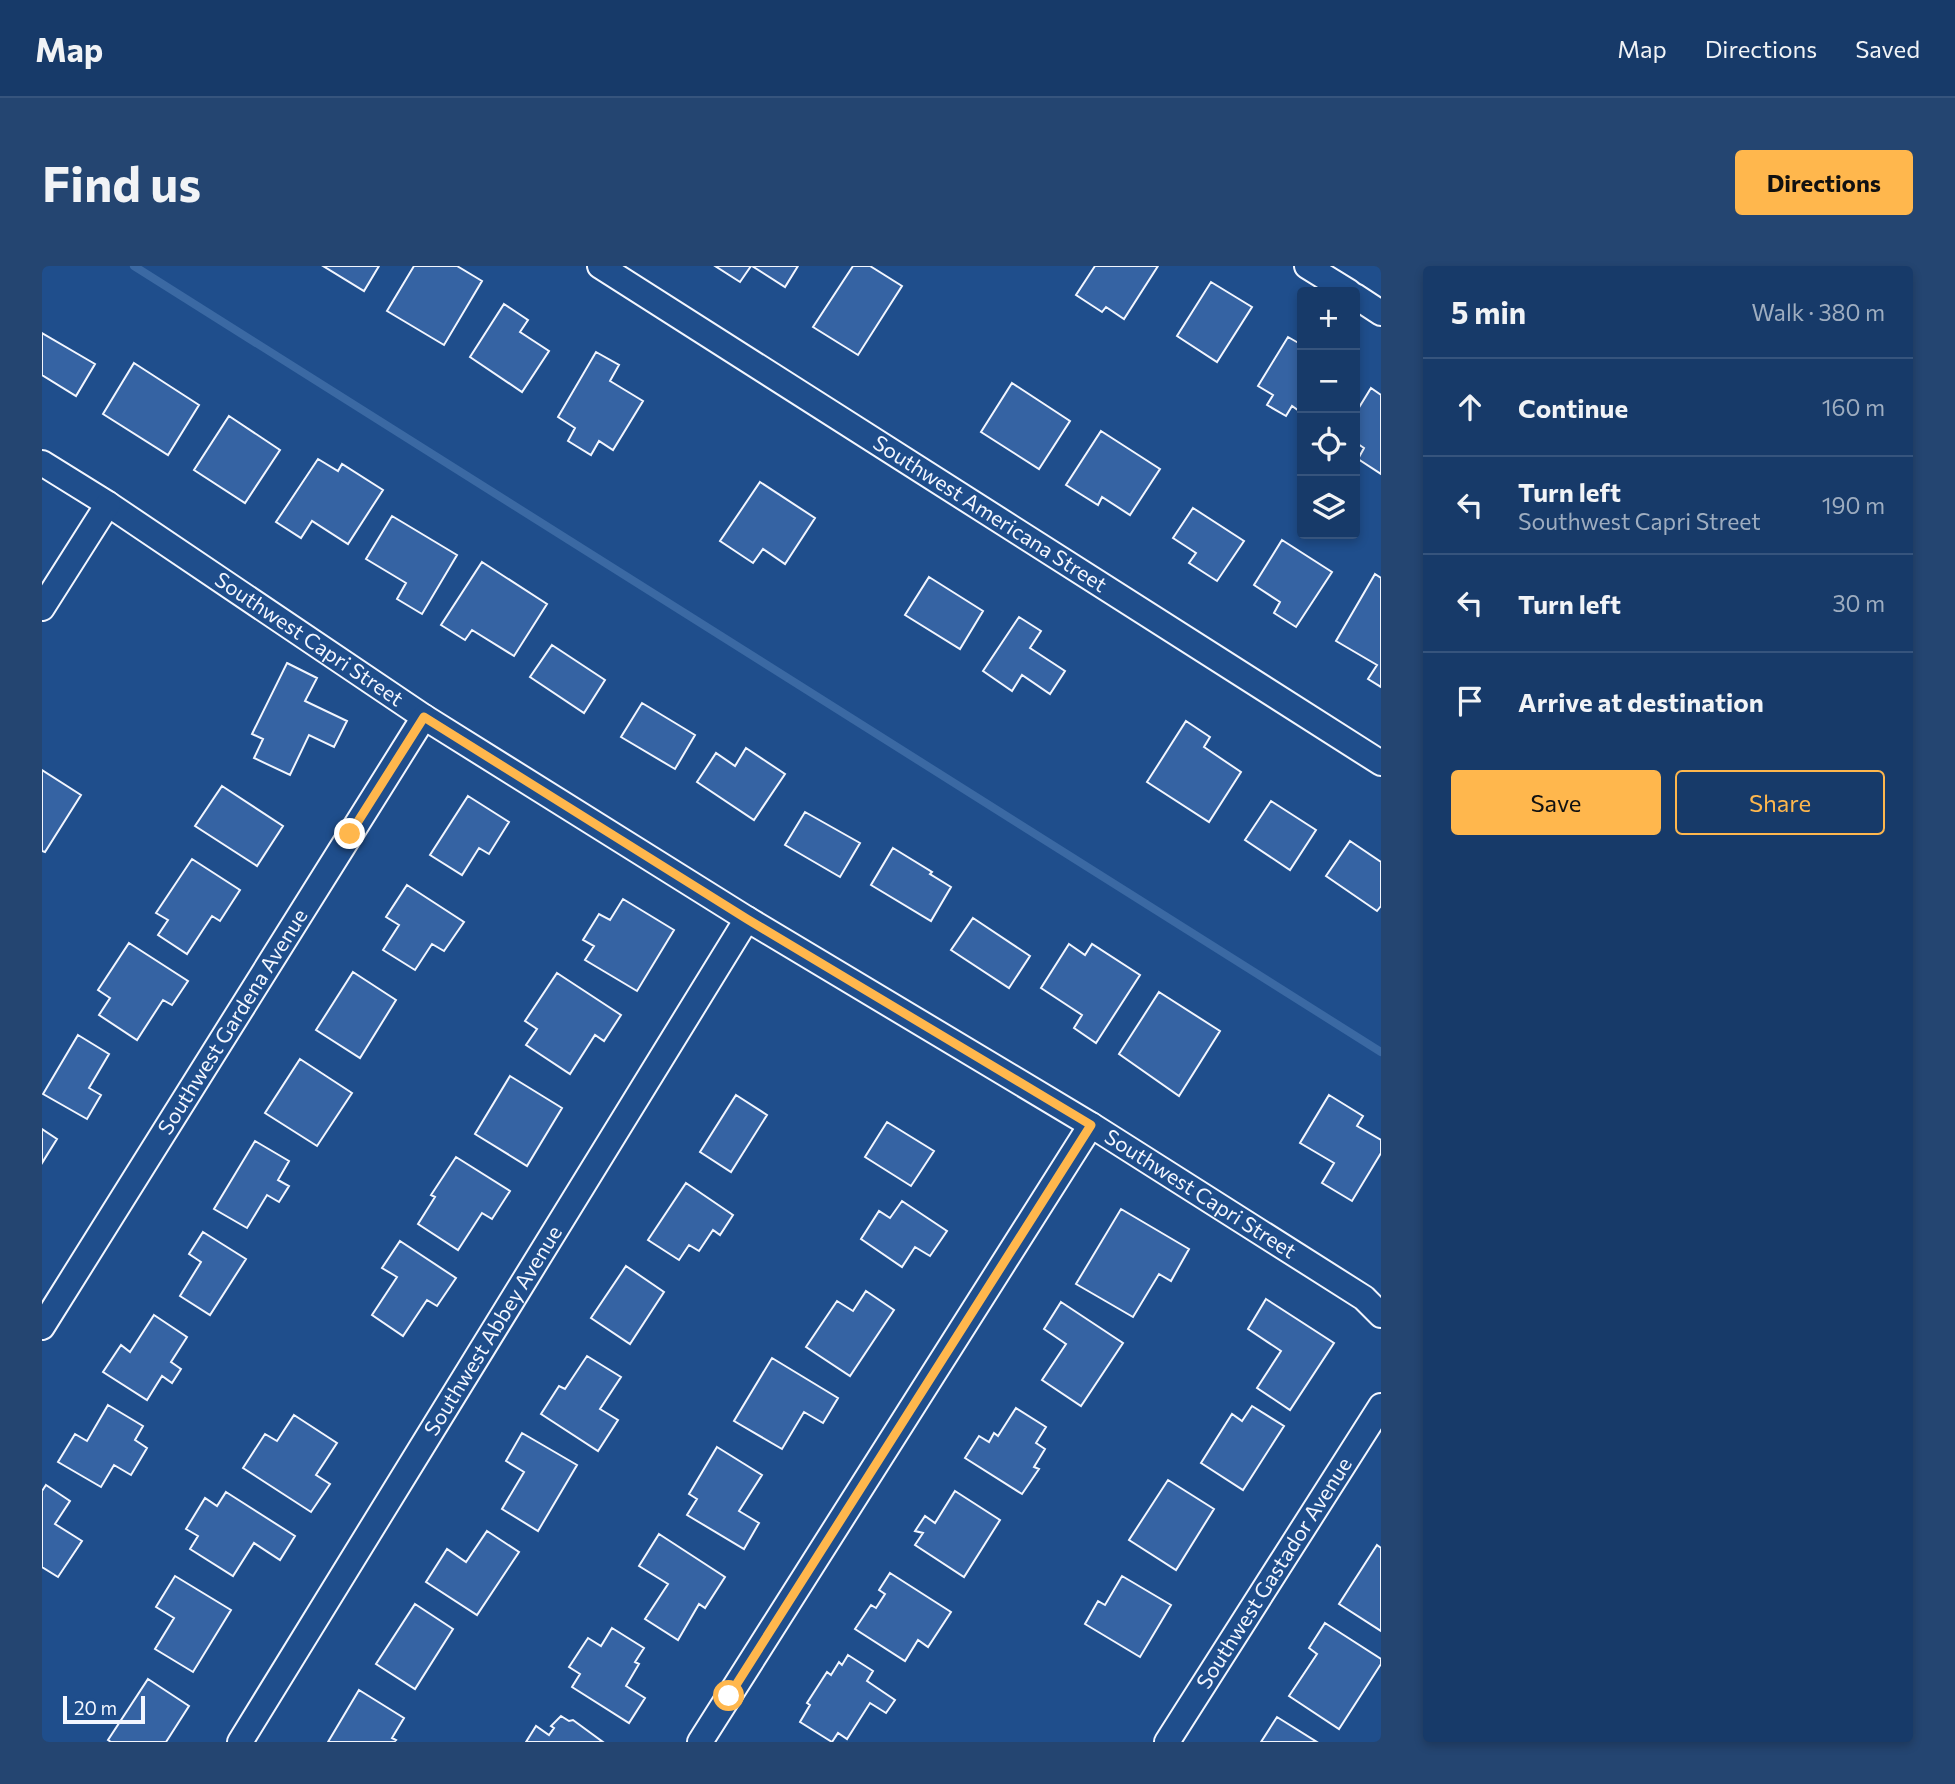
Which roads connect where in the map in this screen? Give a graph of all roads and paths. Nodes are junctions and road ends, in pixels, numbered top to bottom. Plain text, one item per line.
1 (600, 266) edge
2 (1307, 266) edge
3 (1341, 287) edge
4 (1360, 299) edge
5 (1381, 313) edge
6 (42, 463) edge
7 (108, 504) junction
8 (42, 608) edge
9 (424, 717) junction
10 (1381, 763) edge
11 (747, 919) junction
12 (1091, 1125) junction
13 (1373, 1307) edge
14 (42, 1327) edge
15 (1381, 1406) edge
16 (240, 1742) edge
17 (700, 1742) edge
18 (1167, 1742) edge

1 - 10 street, Southwest Americana Street
2 - 3 street
4 - 5 street
6 - 7 street, Southwest Capri Street
7 - 8 street
7 - 9 street, Southwest Capri Street
9 - 11 street, Southwest Capri Street
9 - 14 street, Southwest Gardena Avenue
11 - 12 street, Southwest Capri Street
11 - 16 street, Southwest Abbey Avenue
12 - 13 street, Southwest Capri Street
12 - 17 street
15 - 18 street, Southwest Gastador Avenue

